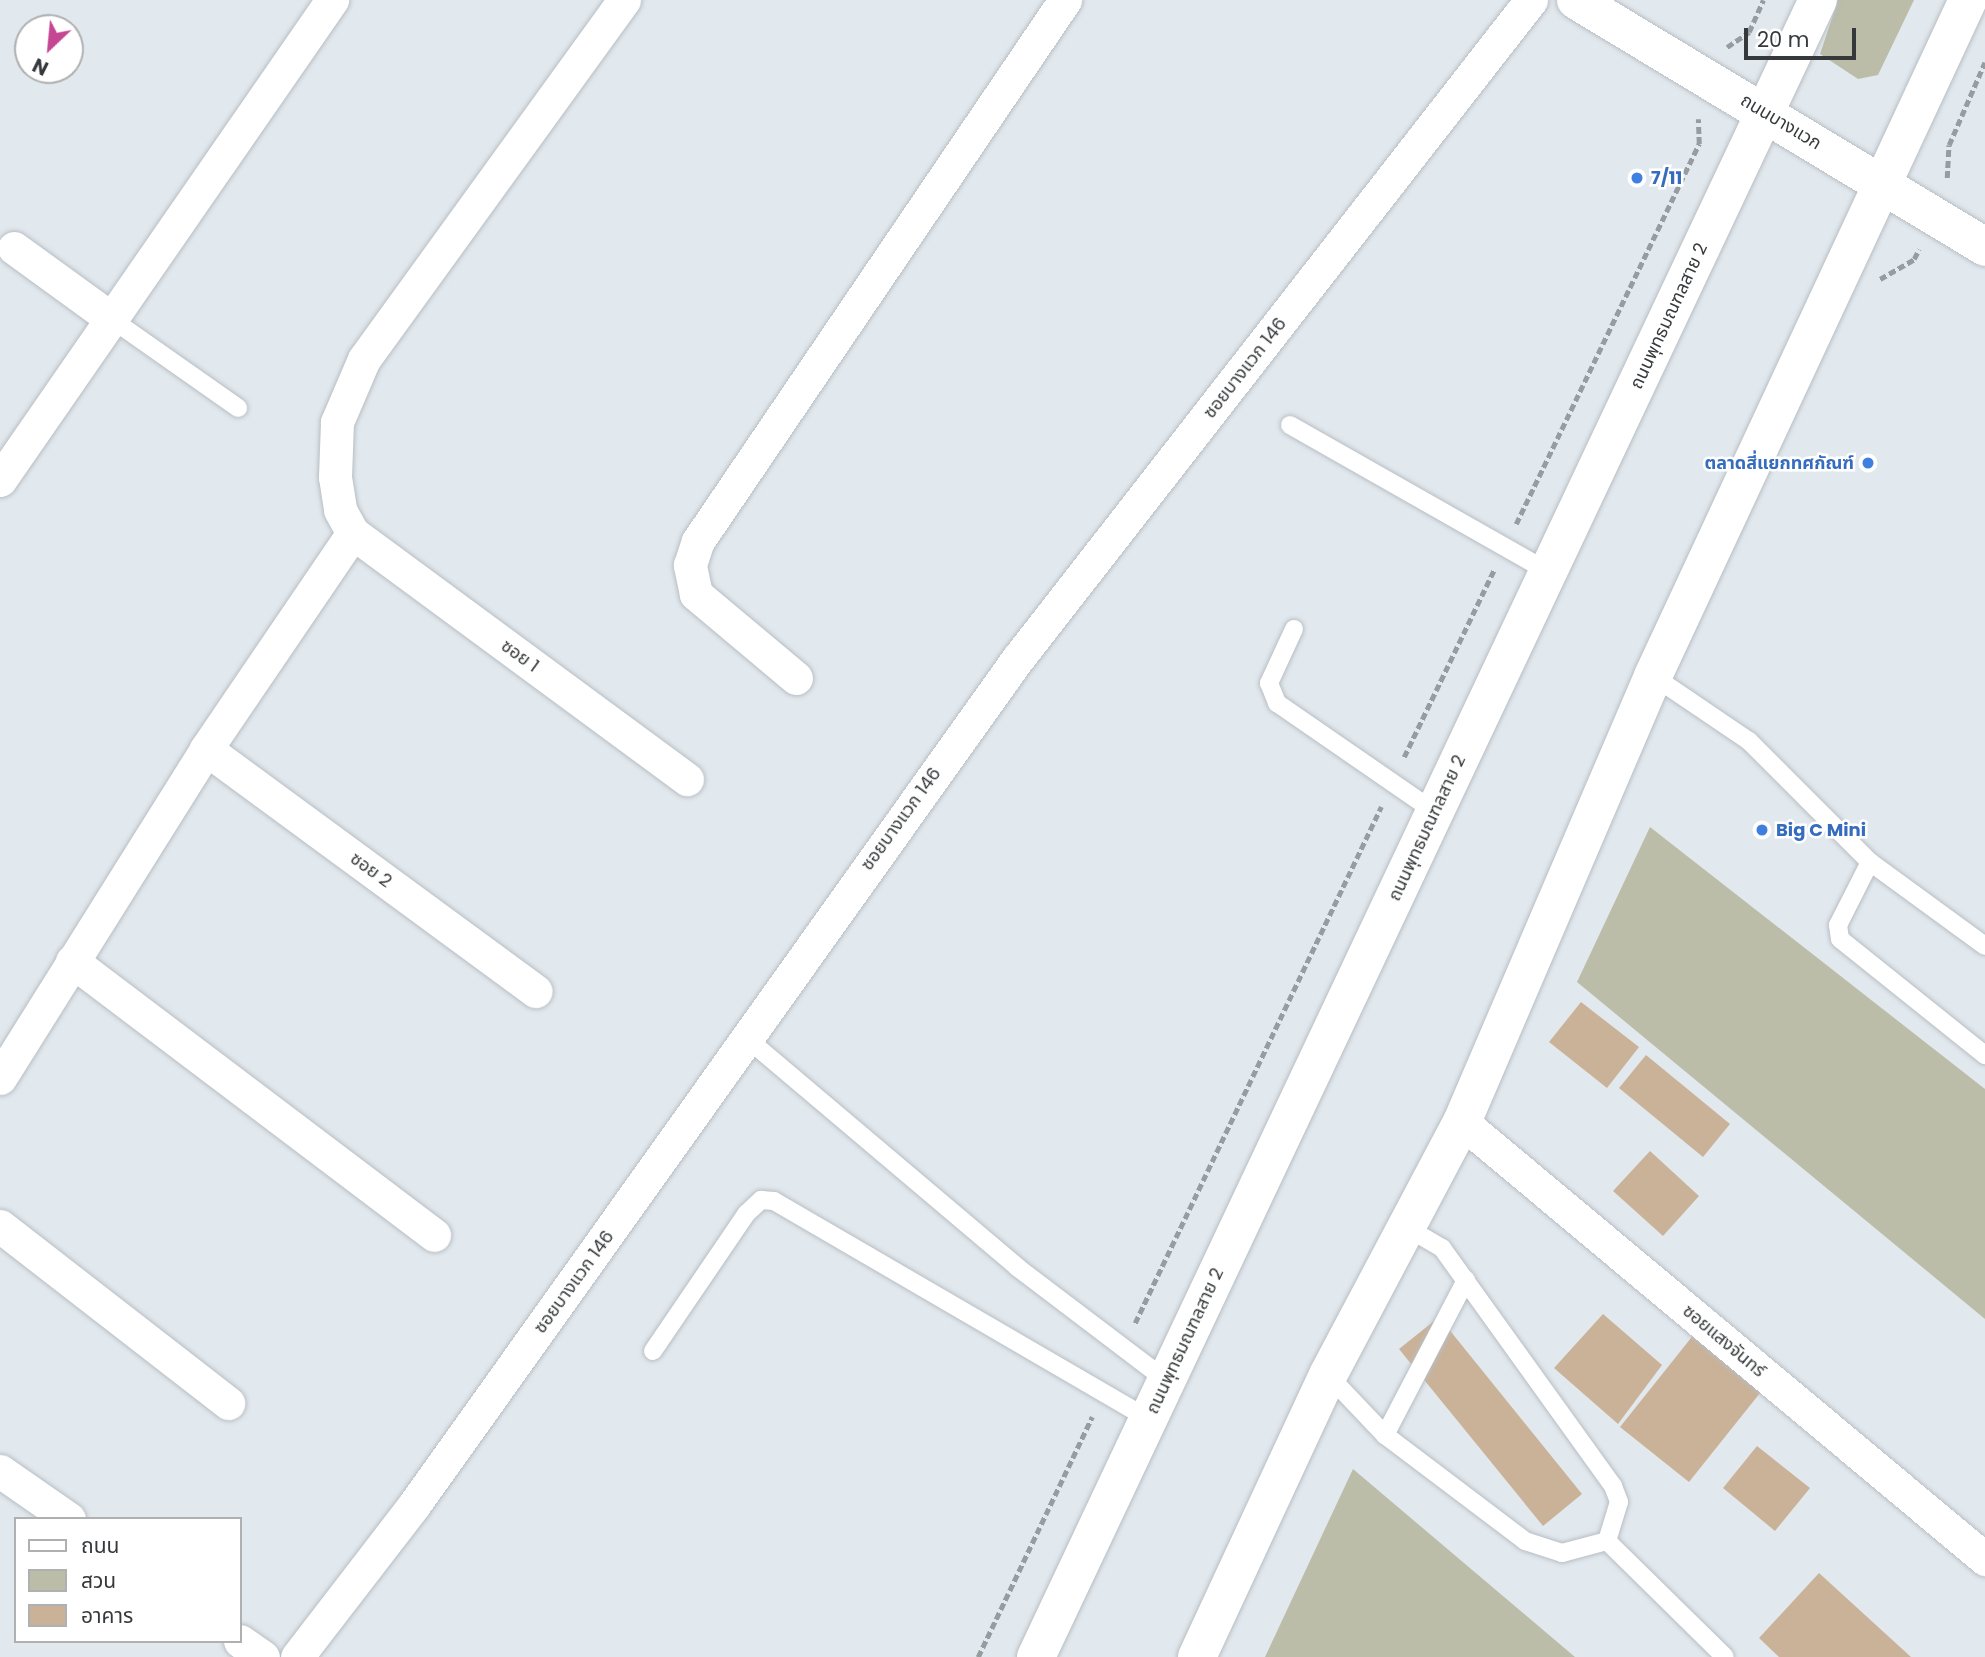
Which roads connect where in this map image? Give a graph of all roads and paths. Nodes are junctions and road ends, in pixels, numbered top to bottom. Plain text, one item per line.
1 (332, 0) edge
2 (624, 0) edge
3 (1065, 0) edge
4 (1531, 0) edge
5 (1576, 0) edge
6 (1763, 0) edge
7 (1818, 0) edge
8 (1968, 0) edge
9 (1729, 43) dead end
10 (1985, 62) edge
11 (1765, 113) junction
12 (1697, 114) dead end
13 (1950, 183) dead end
14 (1883, 184) junction
15 (1985, 247) edge
16 (14, 248) dead end
17 (113, 320) junction
18 (238, 408) dead end
19 (1290, 425) dead end
20 (0, 480) edge
21 (353, 533) junction
22 (1505, 547) junction
23 (1548, 572) junction
24 (1293, 629) dead end
25 (1653, 676) junction
26 (796, 678) dead end
27 (206, 749) junction
28 (687, 779) dead end
29 (1393, 780) junction
30 (1435, 812) junction
31 (1870, 862) junction
32 (1985, 946) edge
33 (72, 961) junction
34 (536, 991) dead end
35 (744, 1036) junction
36 (1985, 1055) edge
37 (0, 1078) edge
38 (1462, 1122) junction
39 (0, 1226) edge
40 (1406, 1227) junction
41 (434, 1236) dead end
42 (1466, 1280) junction
43 (1124, 1348) junction
44 (653, 1351) dead end
45 (1328, 1375) junction
46 (1167, 1380) junction
47 (1102, 1395) junction
48 (228, 1403) dead end
49 (1148, 1419) junction
50 (1385, 1435) junction
51 (0, 1471) edge
52 (66, 1517) edge
53 (1607, 1541) junction
54 (1985, 1559) edge
55 (242, 1642) edge
56 (263, 1657) edge
57 (297, 1657) edge
58 (978, 1657) edge
59 (1036, 1657) edge
60 (1197, 1657) edge
61 (1725, 1657) edge

1 - 17 street
2 - 21 street
3 - 26 street
4 - 35 street, ซอยบางแวก 146
5 - 11 main road, ถนนบางแวก
6 - 9 path
7 - 11 main road, ถนนพุทธมณฑลสาย 2
8 - 14 main road
10 - 13 path
11 - 14 main road, ถนนบางแวก
11 - 23 main road, ถนนพุทธมณฑลสาย 2
12 - 22 path
14 - 15 main road, ถนนบางแวก
14 - 25 main road
16 - 17 street
17 - 18 lane
17 - 20 street
19 - 22 lane
21 - 27 street
21 - 28 street, ซอย 1
22 - 23 lane
22 - 29 path
23 - 30 main road, ถนนพุทธมณฑลสาย 2
24 - 29 lane
25 - 31 lane
25 - 38 main road
27 - 33 street
27 - 34 street, ซอย 2
29 - 30 lane
29 - 43 path
30 - 46 main road, ถนนพุทธมณฑลสาย 2
31 - 32 lane
31 - 36 lane
33 - 37 street
33 - 41 street
35 - 43 lane
35 - 57 street, ซอยบางแวก 146
38 - 40 main road
38 - 54 street, ซอยแสงจันทร์
39 - 48 street
40 - 42 lane
40 - 45 main road
42 - 50 lane
42 - 53 lane
43 - 46 lane
44 - 47 lane
45 - 50 lane
45 - 60 main road
46 - 49 main road, ถนนพุทธมณฑลสาย 2
47 - 49 lane
47 - 58 path
49 - 59 main road, ถนนพุทธมณฑลสาย 2
50 - 53 lane
51 - 52 street
53 - 61 lane
55 - 56 street

